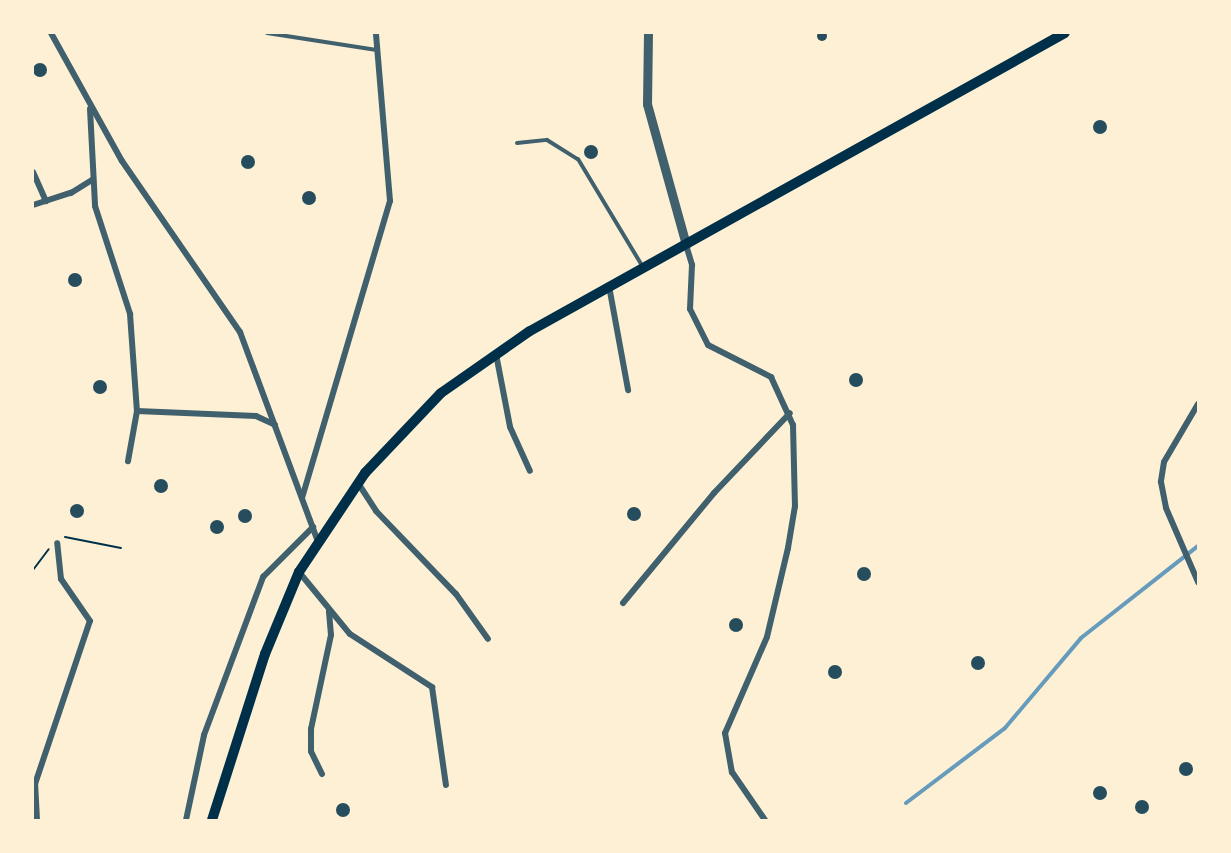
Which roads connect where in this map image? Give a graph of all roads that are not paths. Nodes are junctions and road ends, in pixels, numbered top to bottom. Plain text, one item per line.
1 (51, 33) edge
2 (267, 33) edge
3 (376, 33) edge
4 (648, 33) edge
5 (1065, 33) edge
6 (377, 50) junction
7 (90, 107) junction
8 (517, 143) dead end
9 (33, 172) edge
10 (93, 179) junction
11 (46, 201) junction
12 (33, 205) edge
13 (686, 245) junction
14 (643, 268) junction
15 (609, 286) junction
16 (496, 353) junction
17 (628, 390) dead end
18 (1198, 404) edge
19 (137, 411) junction
20 (789, 413) junction
21 (275, 425) junction
22 (128, 460) dead end
23 (530, 471) dead end
24 (358, 482) junction
25 (302, 499) junction
26 (313, 527) junction
27 (318, 539) junction
28 (57, 543) road end
29 (299, 572) junction
30 (1198, 582) edge
31 (623, 603) dead end
32 (329, 611) junction
33 (488, 639) dead end
34 (322, 774) dead end
35 (446, 785) dead end
36 (37, 820) edge
37 (186, 820) edge
38 (212, 820) edge
39 (765, 820) edge

1 - 7 street
2 - 6 lane
3 - 6 street
4 - 13 street
5 - 13 main road
6 - 25 street
7 - 10 street
7 - 21 street
8 - 14 lane
9 - 11 street
10 - 11 street
10 - 19 street
11 - 12 street
13 - 14 main road
13 - 20 street
14 - 15 main road
15 - 16 main road
15 - 17 street
16 - 23 street
16 - 24 main road
18 - 30 street
19 - 21 street
19 - 22 street
20 - 31 street
20 - 39 street
21 - 25 street
24 - 27 main road
24 - 33 street
25 - 26 street
26 - 27 street
26 - 37 street
27 - 29 main road
28 - 36 street
29 - 32 street
29 - 38 main road
32 - 34 street
32 - 35 street

